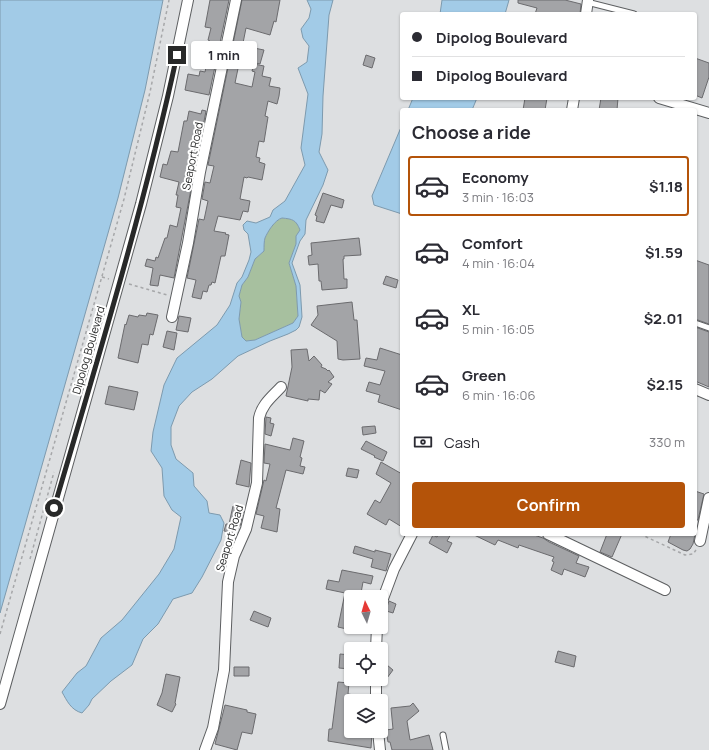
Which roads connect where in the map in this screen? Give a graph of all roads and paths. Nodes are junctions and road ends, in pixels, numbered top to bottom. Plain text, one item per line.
1 (169, 0) edge
2 (188, 0) edge
3 (236, 0) edge
4 (587, 1) edge
5 (586, 12) edge
6 (627, 12) edge
7 (666, 100) edge
8 (692, 108) edge
9 (697, 109) edge
10 (709, 113) edge
11 (120, 282) junction
12 (176, 298) junction
13 (172, 317) dead end
14 (697, 324) edge
15 (709, 328) edge
16 (281, 387) dead end
17 (697, 390) edge
18 (709, 395) edge
19 (55, 468) dead end
20 (709, 498) edge
21 (411, 536) edge
22 (552, 536) edge
23 (644, 536) edge
24 (700, 541) joint
25 (30, 559) dead end
26 (386, 590) edge
27 (665, 590) dead end
28 (0, 634) edge
29 (0, 704) edge
30 (443, 735) dead end
31 (379, 738) edge
32 (205, 750) edge
33 (380, 750) edge
34 (446, 750) edge

1 - 28 path
2 - 11 street, Dipolog Boulevard
3 - 12 street, Seaport Road
4 - 5 street
4 - 6 lane
7 - 8 street
9 - 10 street
11 - 12 path
11 - 29 street, Dipolog Boulevard
12 - 13 street, Seaport Road
14 - 15 lane
16 - 32 street, Seaport Road
17 - 18 street
19 - 25 path
20 - 24 street
21 - 26 street
22 - 27 street
23 - 24 path
30 - 34 lane
31 - 33 street

